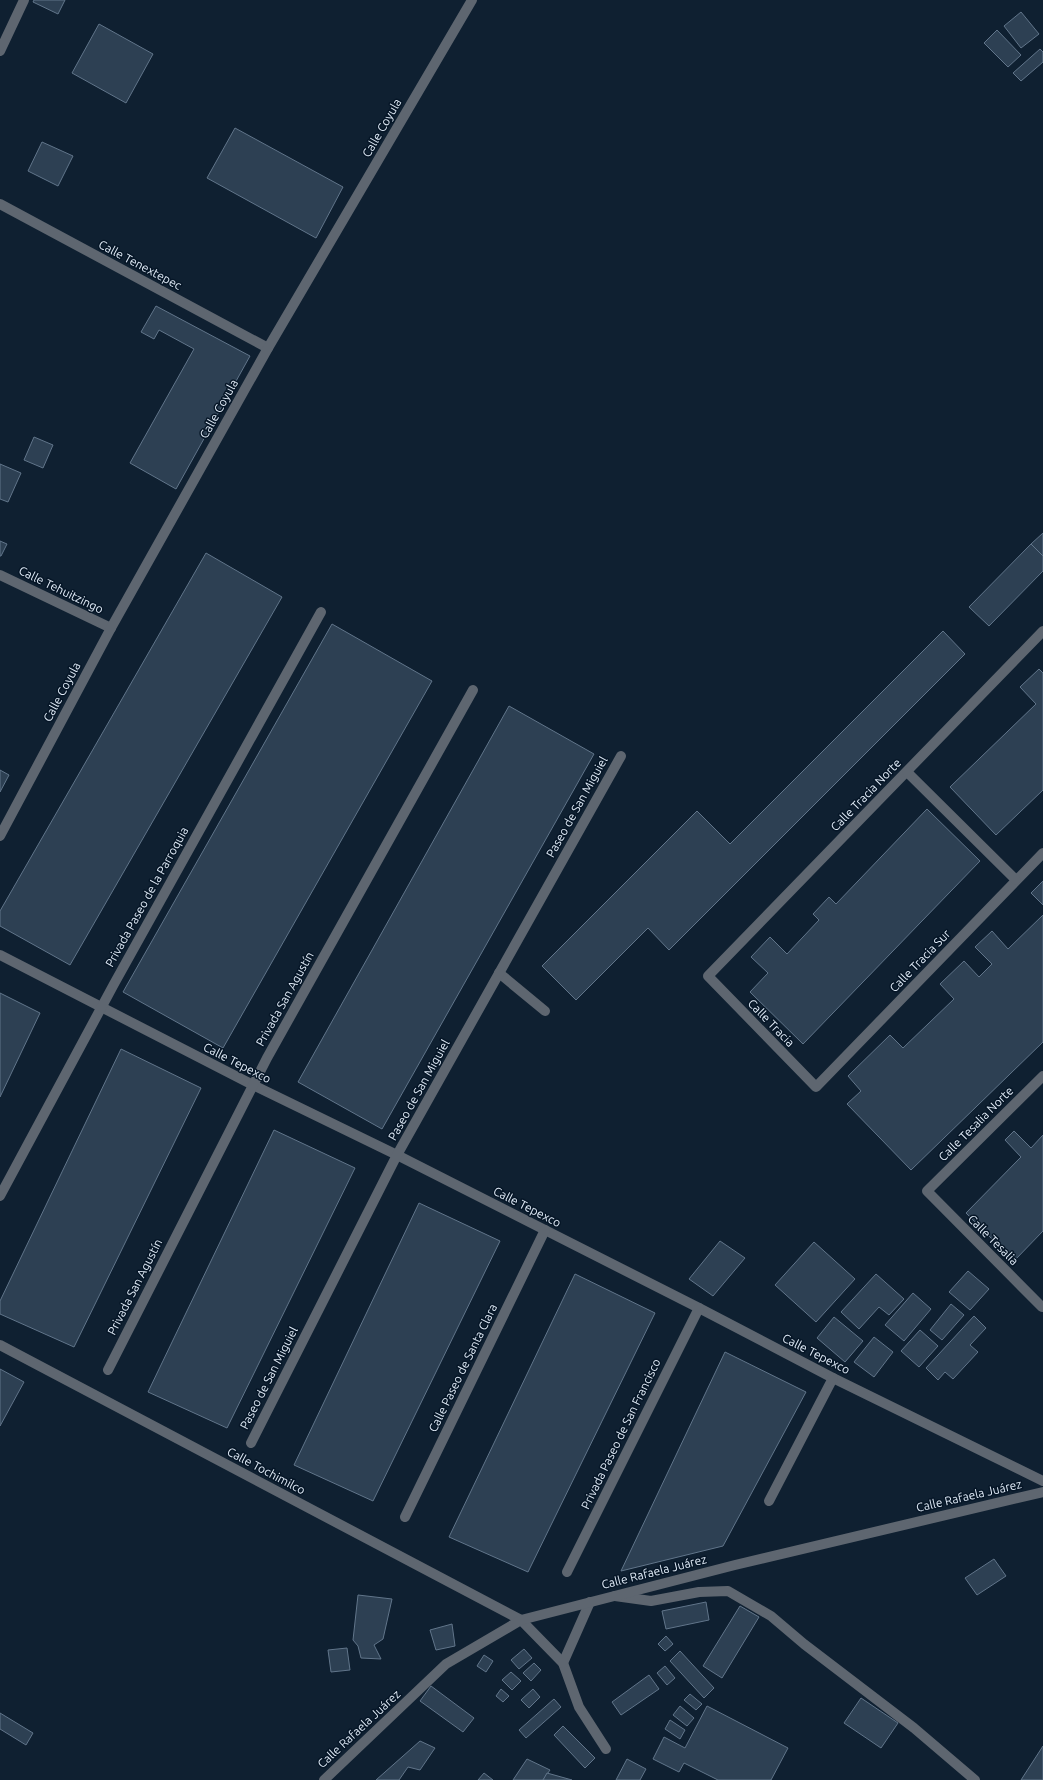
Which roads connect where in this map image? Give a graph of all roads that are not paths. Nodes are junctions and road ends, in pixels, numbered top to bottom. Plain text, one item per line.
1 (24, 0) edge
2 (472, 0) edge
3 (0, 51) edge
4 (0, 204) edge
5 (268, 348) junction
6 (0, 575) edge
7 (321, 612) dead end
8 (111, 628) junction
9 (1043, 631) edge
10 (473, 690) dead end
11 (621, 756) dead end
12 (907, 772) junction
13 (0, 836) edge
14 (1043, 853) edge
15 (1016, 880) junction
16 (0, 955) edge
17 (499, 973) junction
18 (708, 976) joint
19 (102, 1008) junction
20 (545, 1011) dead end
21 (1043, 1076) edge
22 (253, 1086) junction
23 (816, 1087) joint
24 (397, 1155) junction
25 (927, 1191) joint
26 (0, 1196) edge
27 (545, 1230) junction
28 (1042, 1307) edge
29 (699, 1308) junction
30 (0, 1345) edge
31 (108, 1370) dead end
32 (834, 1378) junction
33 (251, 1443) dead end
34 (1043, 1481) edge
35 (1043, 1492) edge
36 (769, 1501) dead end
37 (405, 1517) dead end
38 (567, 1572) dead end
39 (612, 1596) junction
40 (590, 1602) junction
41 (521, 1620) junction
42 (563, 1663) junction
43 (606, 1749) dead end
44 (324, 1780) edge
45 (975, 1780) edge

1 - 3 street
2 - 5 street, Calle Coyula
4 - 5 street, Calle Tenextepec
5 - 8 street, Calle Coyula
6 - 8 street, Calle Tehuitzingo
7 - 19 street, Privada Paseo de la Parroquia
8 - 13 street, Calle Coyula
9 - 12 street, Calle Tracia Norte
10 - 22 street, Privada San Agustín
11 - 17 street, Paseo de San Miguiel
12 - 15 street
12 - 18 street, Calle Tracia Norte
14 - 15 street, Calle Tracia Sur
15 - 23 street, Calle Tracia Sur
16 - 19 street, Calle Tepexco
17 - 20 street
17 - 24 street, Paseo de San Miguiel
18 - 23 street, Calle Tracia
19 - 22 street, Calle Tepexco
19 - 26 street, Privada Paseo de la Parroquia
21 - 25 street, Calle Tesalia Norte
22 - 24 street, Calle Tepexco
22 - 31 street, Privada San Agustín
24 - 27 street, Calle Tepexco
24 - 33 street, Paseo de San Miguiel
25 - 28 street, Calle Tesalia
27 - 29 street, Calle Tepexco
27 - 37 street, Calle Paseo de Santa Clara
29 - 32 street, Calle Tepexco
29 - 38 street, Privada Paseo de San Francisco
30 - 41 street, Calle Tochimilco
32 - 34 street, Calle Tepexco
32 - 36 street
35 - 39 street, Calle Rafaela Juárez
39 - 40 street, Calle Rafaela Juárez
39 - 45 street
40 - 41 street, Calle Rafaela Juárez
40 - 42 street
41 - 42 street, Calle Tochimilco
41 - 44 street, Calle Rafaela Juárez
42 - 43 street

